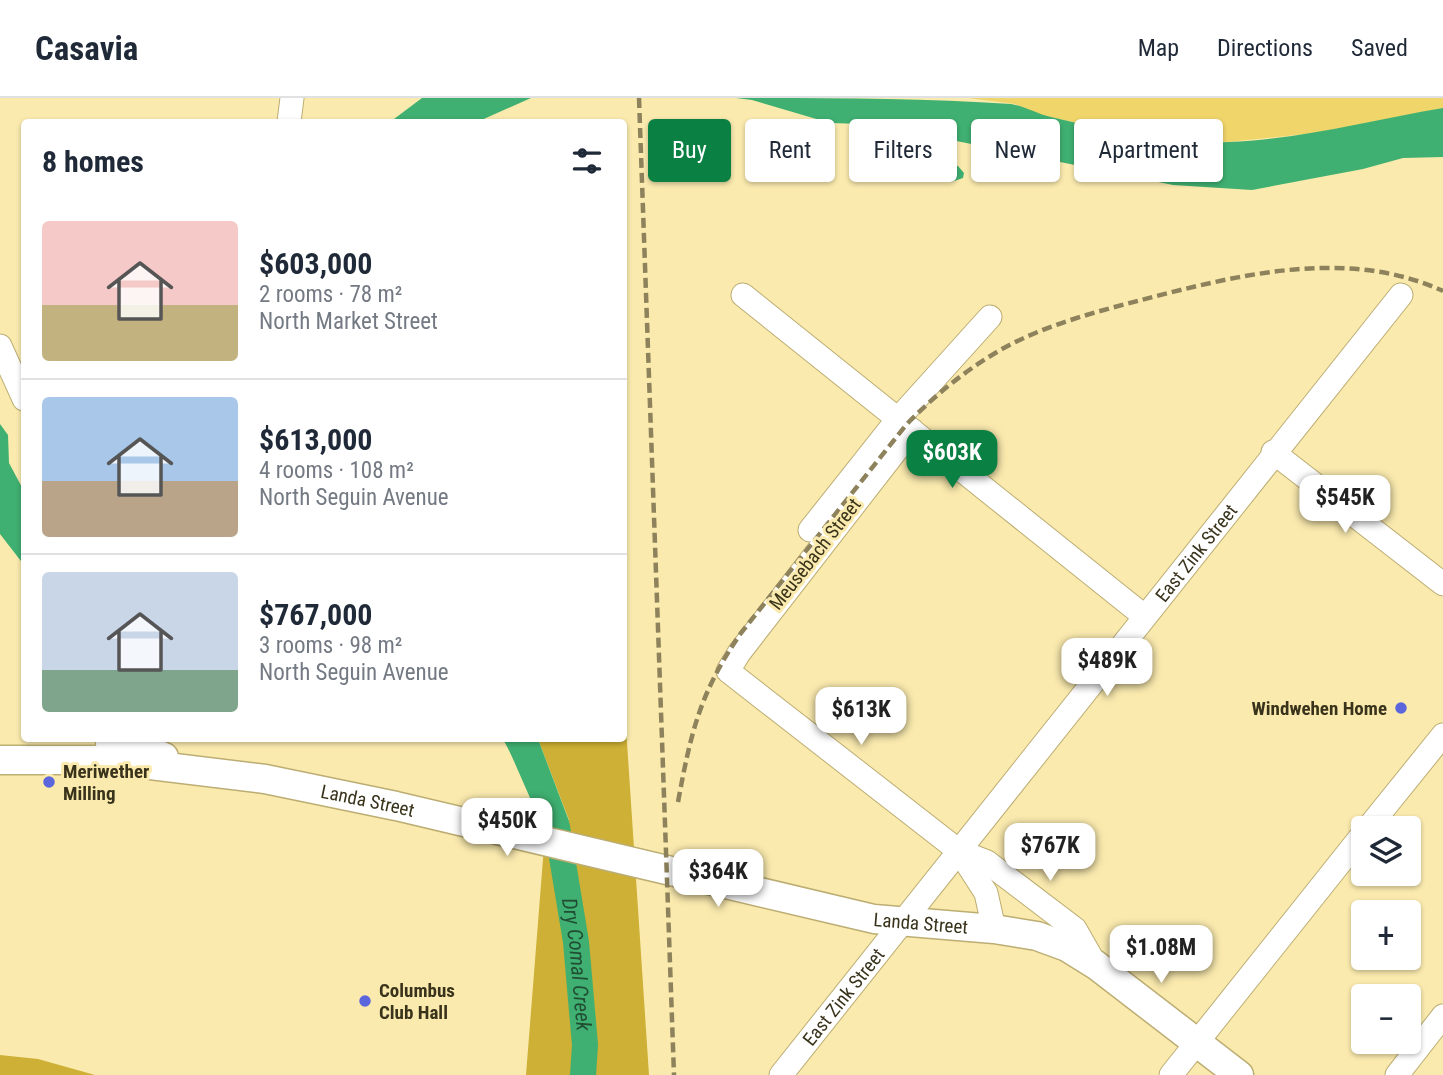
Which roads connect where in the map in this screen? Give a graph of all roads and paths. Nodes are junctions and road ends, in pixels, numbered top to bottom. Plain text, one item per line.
1 (292, 98) edge
2 (289, 119) edge
3 (743, 295) dead end
4 (1401, 295) dead end
5 (990, 317) dead end
6 (0, 346) edge
7 (21, 392) edge
8 (905, 425) junction
9 (1273, 452) junction
10 (810, 530) dead end
11 (1443, 584) edge
12 (1144, 616) junction
13 (1443, 735) edge
14 (112, 746) edge
15 (0, 760) edge
16 (1378, 816) edge
17 (1351, 849) edge
18 (959, 851) junction
19 (903, 923) junction
20 (994, 929) junction
21 (1096, 965) junction
22 (1443, 1016) edge
23 (1196, 1043) junction
24 (781, 1075) edge
25 (1171, 1075) edge
26 (1239, 1075) edge
27 (1397, 1075) edge

1 - 2 street
3 - 8 street
4 - 9 street, East Zink Street
5 - 8 street, Meusebach Street
6 - 7 street
8 - 10 street, Meusebach Street
8 - 12 street
8 - 18 street, Meusebach Street
9 - 11 street
9 - 12 street, East Zink Street
12 - 18 street, East Zink Street
13 - 16 street
14 - 15 main road
14 - 19 main road, Landa Street
17 - 23 street
18 - 19 street, East Zink Street
18 - 20 street
18 - 21 street
19 - 20 main road, Landa Street
19 - 24 street, East Zink Street
20 - 21 main road, Landa Street
21 - 23 main road, Landa Street
22 - 27 street
23 - 25 street
23 - 26 main road, Landa Street

